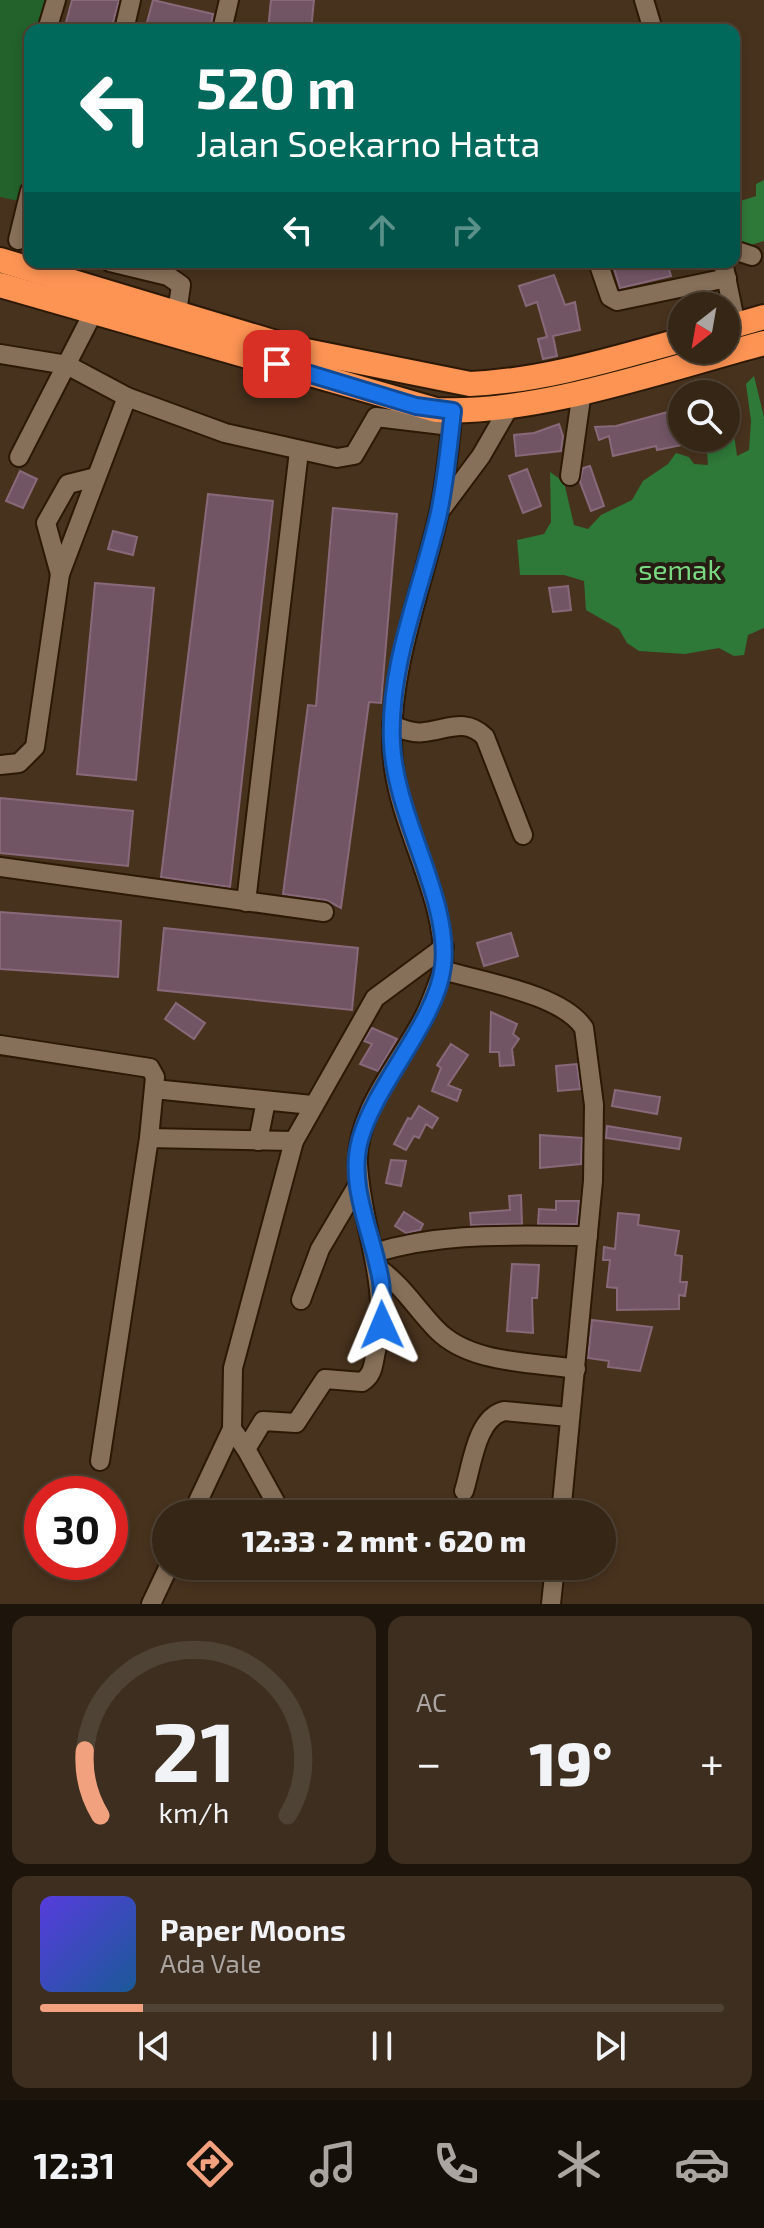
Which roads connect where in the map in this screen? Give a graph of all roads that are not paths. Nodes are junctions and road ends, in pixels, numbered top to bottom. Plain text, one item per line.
1 (56, 0) edge
2 (131, 0) edge
3 (229, 0) edge
4 (644, 0) edge
5 (49, 24) edge
6 (125, 24) edge
7 (223, 24) edge
8 (651, 24) edge
9 (24, 241) edge
10 (6, 262) edge
11 (26, 268) edge
12 (600, 268) edge
13 (172, 269) edge
14 (725, 270) edge
15 (0, 285) edge
16 (727, 292) edge
17 (94, 311) junction
18 (177, 313) junction
19 (764, 317) edge
20 (740, 324) edge
21 (764, 343) edge
22 (668, 344) edge
23 (0, 354) edge
24 (67, 365) junction
25 (582, 391) junction
26 (127, 397) junction
27 (511, 404) junction
28 (452, 418) junction
29 (299, 451) junction
30 (19, 457) dead end
31 (570, 476) dead end
32 (96, 477) junction
33 (439, 513) junction
34 (60, 574) junction
35 (392, 725) junction
36 (0, 765) edge
37 (523, 835) dead end
38 (0, 867) edge
39 (246, 902) junction
40 (324, 912) dead end
41 (444, 947) junction
42 (443, 970) junction
43 (0, 1045) edge
44 (154, 1089) junction
45 (266, 1101) junction
46 (312, 1105) junction
47 (149, 1138) junction
48 (258, 1141) junction
49 (294, 1141) junction
50 (359, 1183) junction
51 (588, 1236) junction
52 (376, 1260) junction
53 (301, 1300) dead end
54 (576, 1369) junction
55 (569, 1417) junction
56 (232, 1429) junction
57 (246, 1449) junction
58 (100, 1461) dead end
59 (464, 1491) dead end
60 (199, 1500) edge
61 (274, 1500) edge
62 (562, 1500) edge
63 (162, 1580) edge
64 (554, 1580) edge
65 (151, 1604) edge
66 (551, 1604) edge

1 - 5 street
2 - 6 street
3 - 7 street
4 - 8 street
9 - 10 street
11 - 18 highway
12 - 14 street
13 - 18 street
14 - 16 street
15 - 17 highway
17 - 24 street
17 - 28 highway
18 - 22 highway
19 - 20 highway
21 - 25 highway
23 - 24 street
24 - 26 street
24 - 30 street
25 - 27 highway
25 - 31 street
26 - 29 street
26 - 32 street
27 - 28 highway
27 - 33 street
28 - 29 street
28 - 33 street
29 - 39 street
32 - 34 street
32 - 34 street
33 - 35 street
34 - 36 street
35 - 37 street
35 - 41 street
38 - 39 street
39 - 40 street
41 - 42 street
41 - 46 street
42 - 50 street
42 - 51 street
43 - 44 street
44 - 45 street
44 - 47 street
45 - 46 street
45 - 48 street
46 - 49 street
47 - 48 street
47 - 58 street
48 - 49 street
49 - 56 street
50 - 52 street
50 - 53 street
51 - 52 street
51 - 54 street
52 - 54 street
52 - 57 street
54 - 55 street
55 - 59 street
55 - 62 street
56 - 57 street
56 - 60 street
57 - 61 street
63 - 65 street
64 - 66 street

